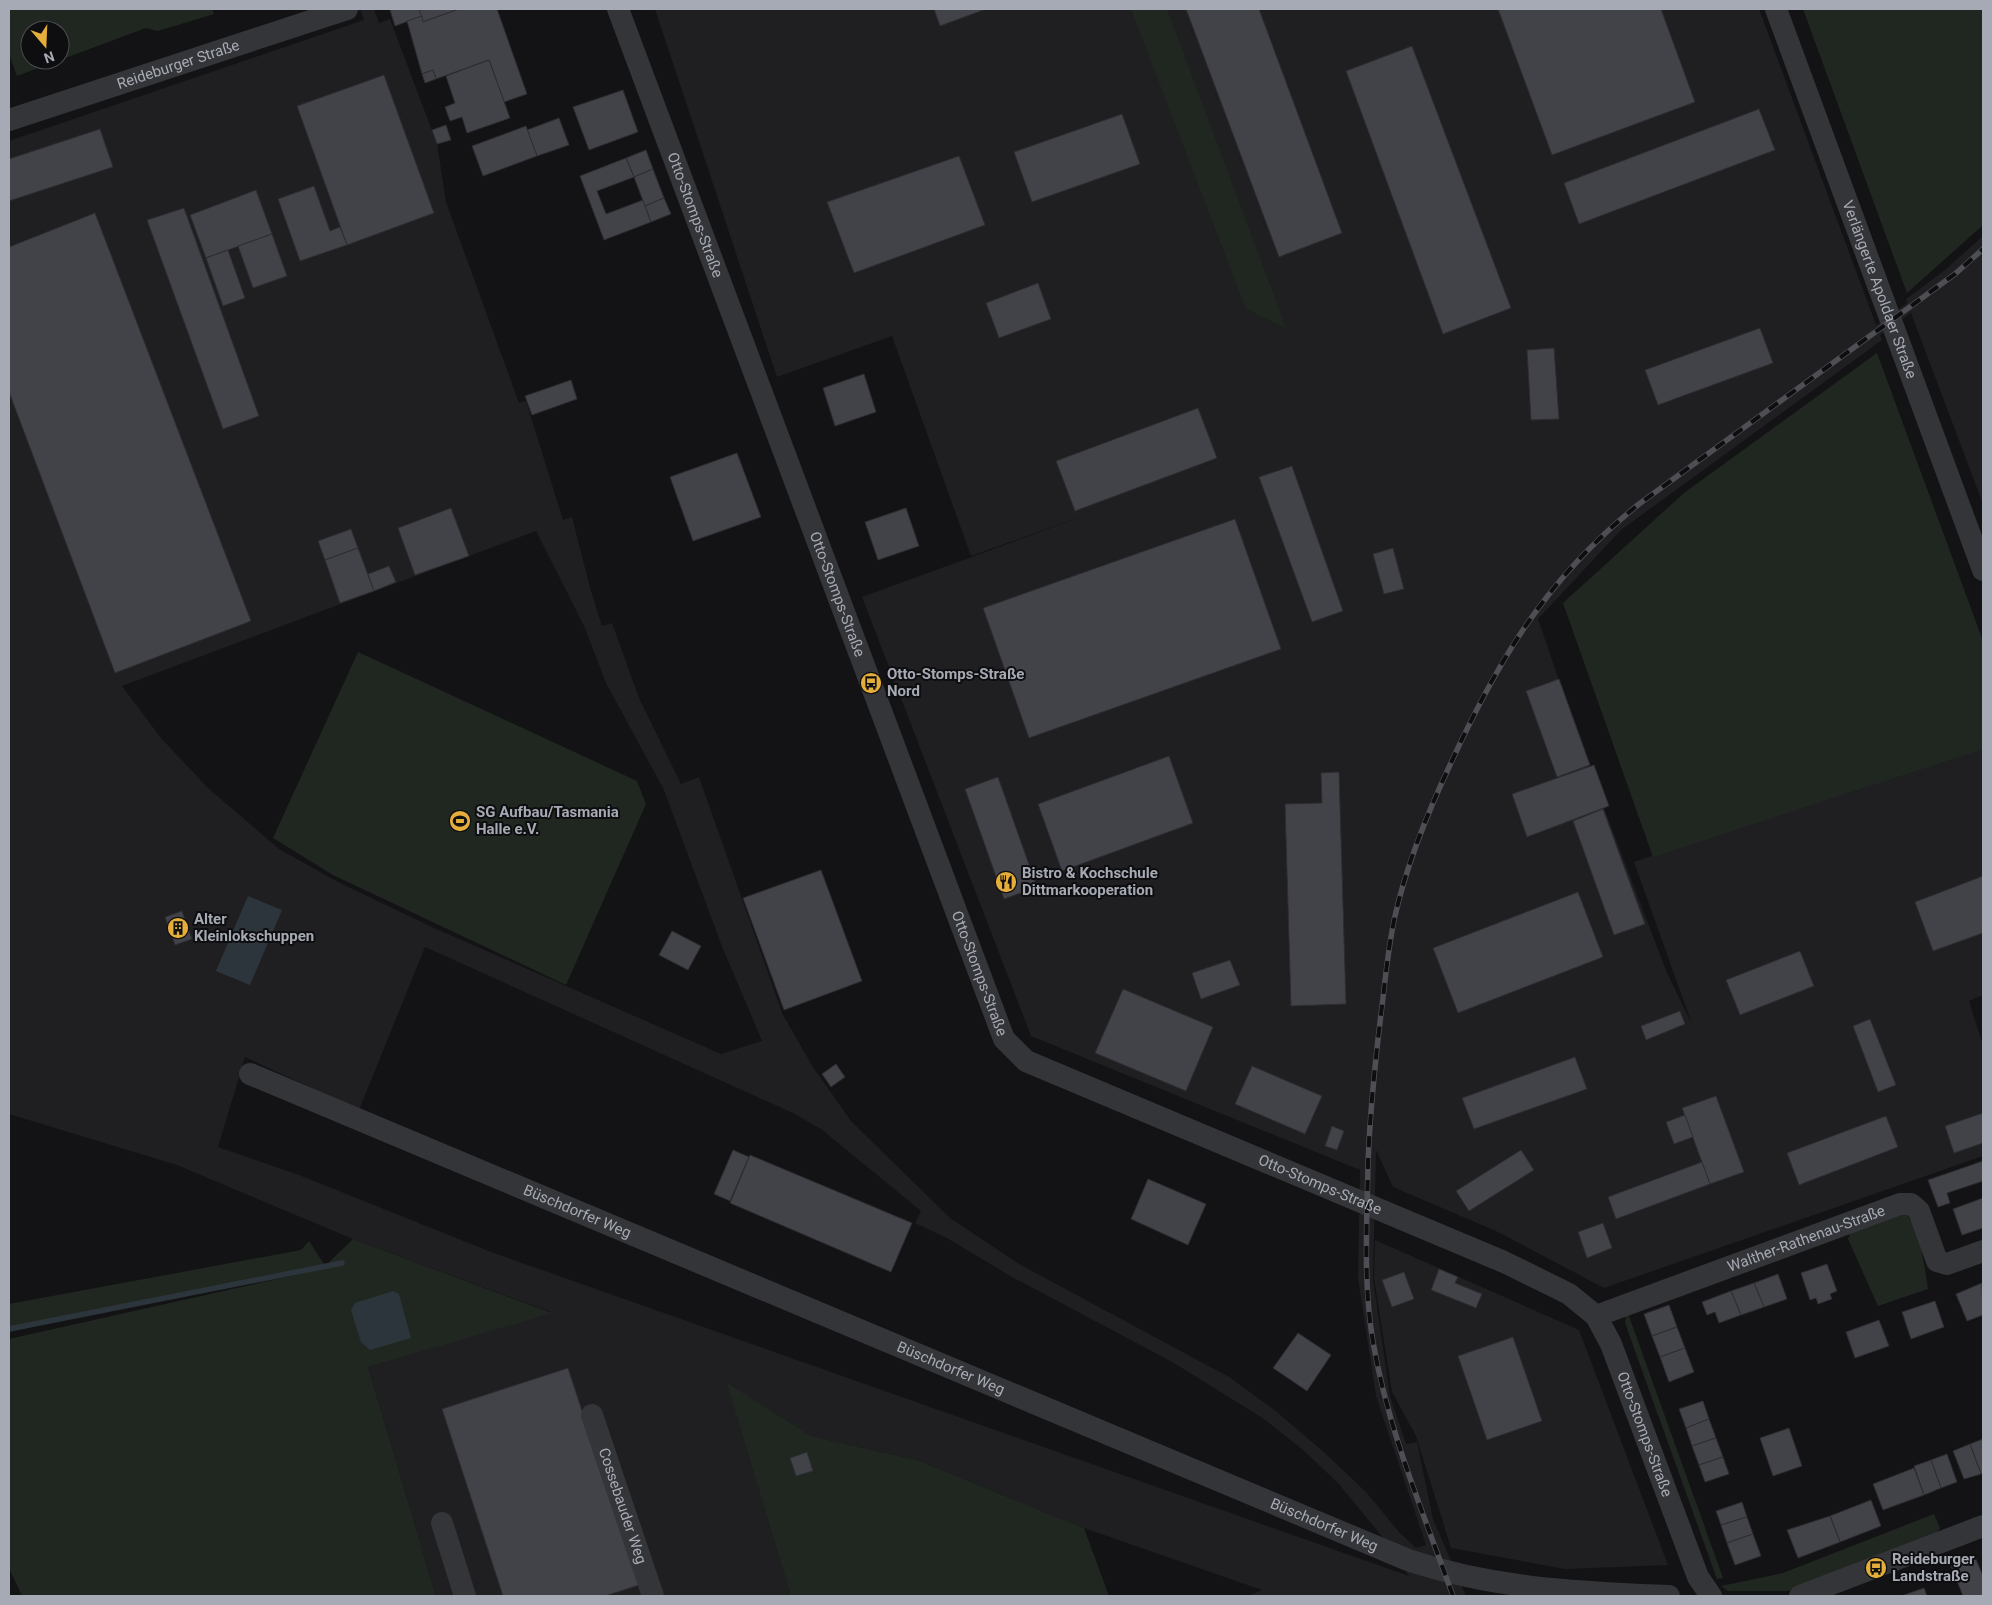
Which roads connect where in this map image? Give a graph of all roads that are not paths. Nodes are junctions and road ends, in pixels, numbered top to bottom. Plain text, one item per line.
1 (347, 9) edge
2 (618, 9) edge
3 (1776, 9) edge
4 (9, 120) edge
5 (1983, 570) edge
6 (250, 1074) dead end
7 (1983, 1251) edge
8 (1596, 1316) junction
9 (592, 1415) dead end
10 (442, 1523) dead end
11 (1983, 1526) edge
12 (465, 1596) edge
13 (652, 1596) edge
14 (1669, 1596) edge
15 (1711, 1596) edge
16 (1800, 1596) edge

1 - 4 street, Reideburger Straße
2 - 8 street, Otto-Stomps-Straße
3 - 5 street, Verlängerte Apoldaer Straße
6 - 14 street, Büschdorfer Weg
7 - 8 street, Walther-Rathenau-Straße
8 - 15 street, Otto-Stomps-Straße
9 - 13 street, Cossebauder Weg
10 - 12 street
11 - 16 street

